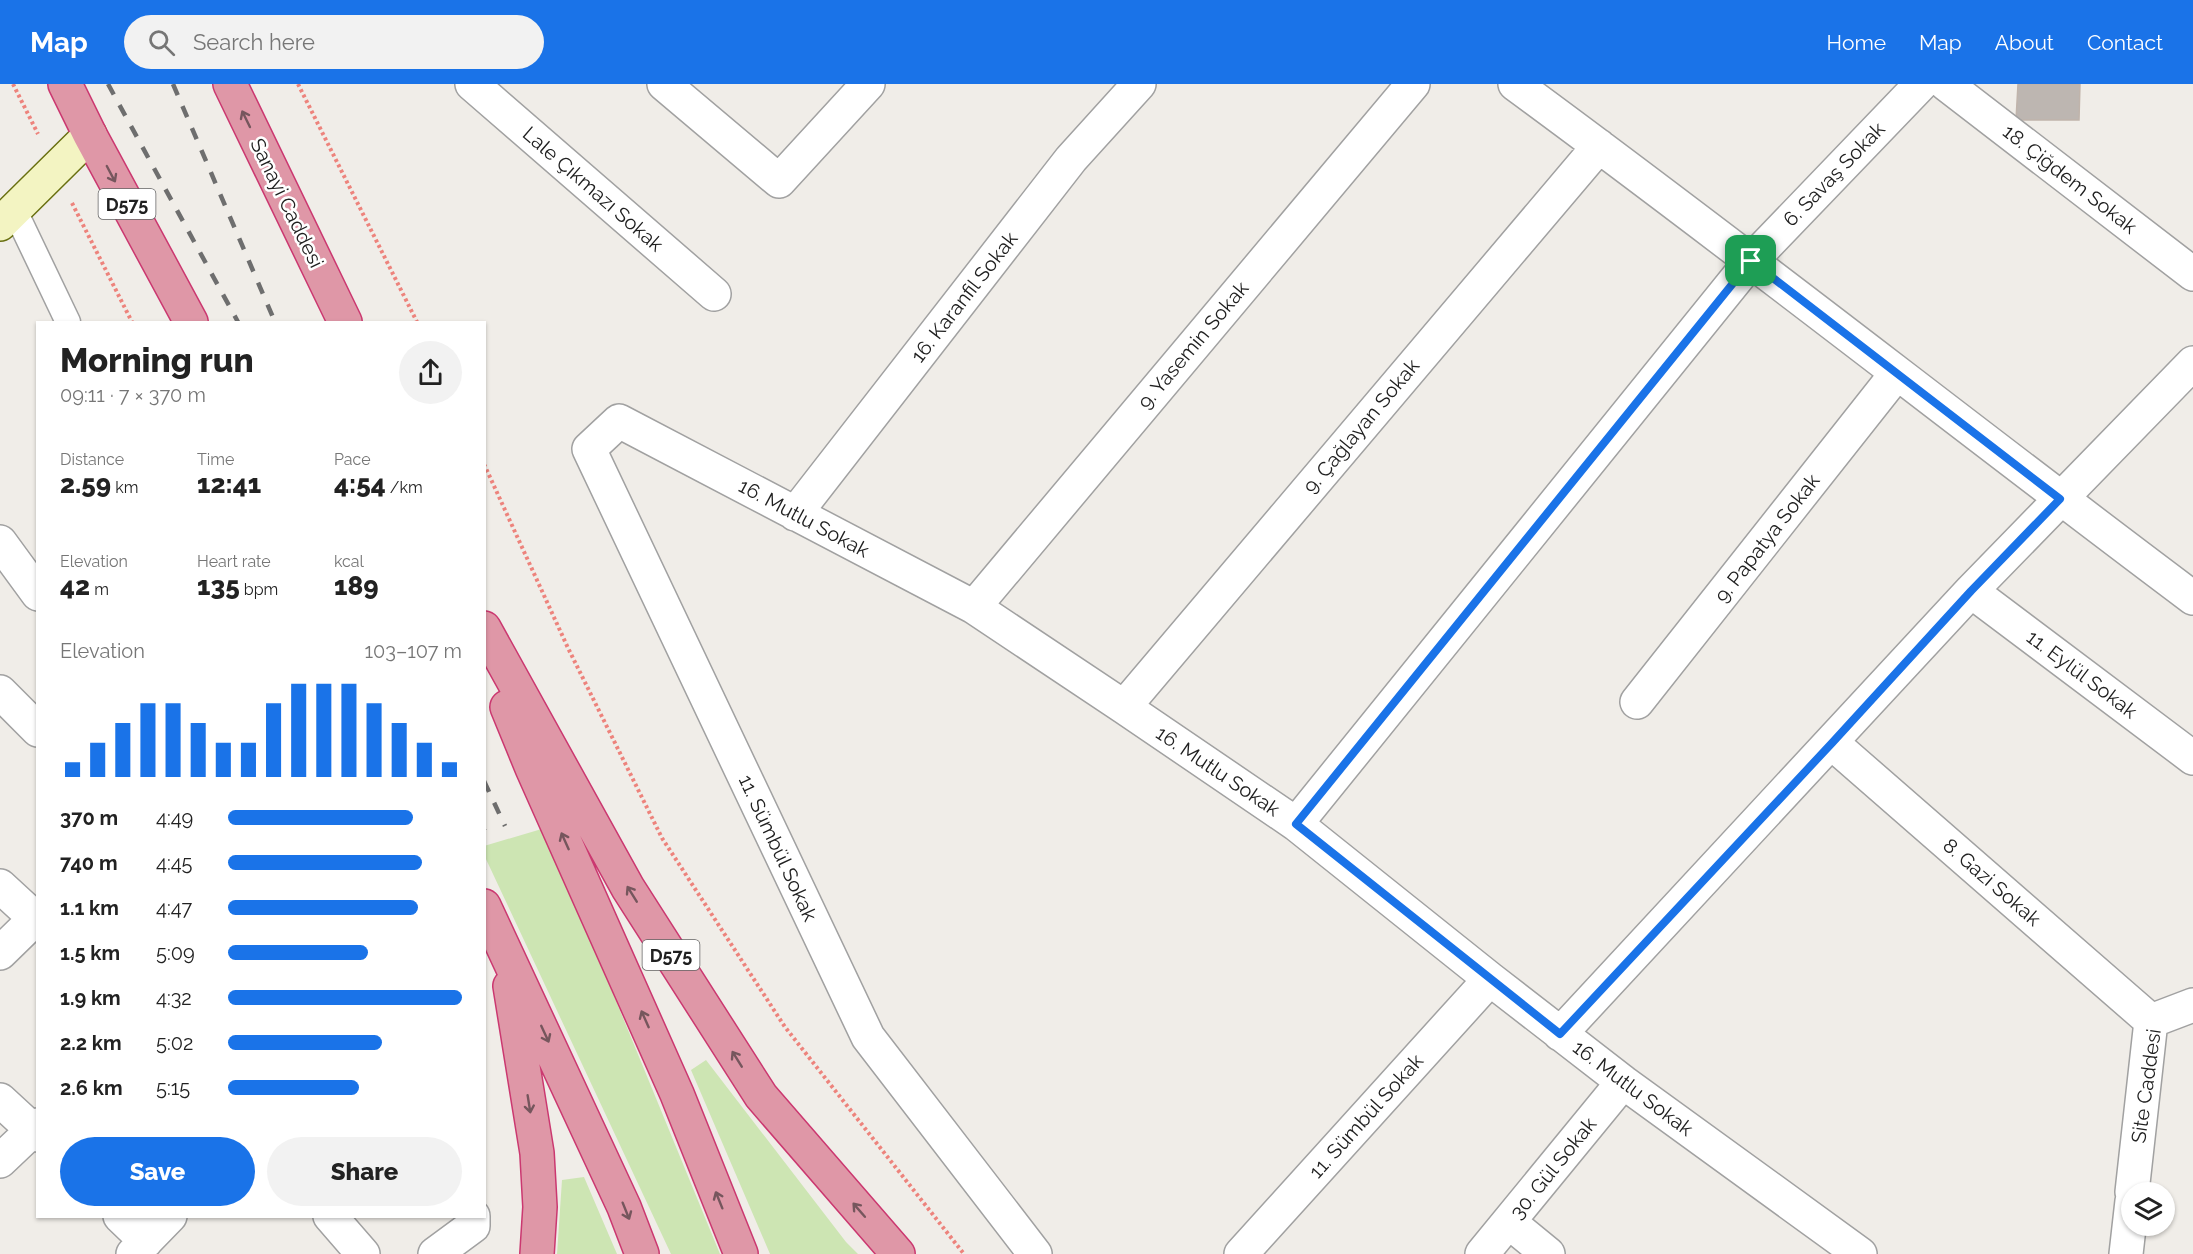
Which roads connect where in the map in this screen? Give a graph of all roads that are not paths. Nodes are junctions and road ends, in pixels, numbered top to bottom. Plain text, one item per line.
1 (65, 84) edge
2 (230, 84) edge
3 (473, 84) edge
4 (664, 84) edge
5 (868, 84) edge
6 (1139, 84) edge
7 (1413, 84) edge
8 (1515, 84) edge
9 (1920, 84) edge
10 (1946, 84) edge
11 (90, 135) junction
12 (1599, 146) junction
13 (7, 216) edge
14 (1751, 261) junction
15 (2193, 274) edge
16 (714, 294) dead end
17 (67, 321) edge
18 (190, 321) edge
19 (345, 321) edge
20 (2193, 363) edge
21 (1897, 373) junction
22 (619, 421) joint
23 (2060, 499) junction
24 (795, 514) junction
25 (0, 542) edge
26 (36, 591) edge
27 (1971, 591) junction
28 (2193, 598) edge
29 (974, 607) junction
30 (486, 632) edge
31 (486, 656) edge
32 (0, 692) edge
33 (1637, 702) dead end
34 (1124, 707) junction
35 (36, 728) edge
36 (1832, 743) junction
37 (2193, 758) edge
38 (1296, 824) junction
39 (0, 886) edge
40 (486, 910) edge
41 (36, 918) edge
42 (36, 920) edge
43 (503, 942) junction
44 (0, 953) edge
45 (1490, 979) junction
46 (2193, 1005) edge
47 (2151, 1021) junction
48 (1560, 1034) junction
49 (1623, 1082) junction
50 (0, 1100) edge
51 (36, 1130) edge
52 (0, 1161) edge
53 (2133, 1182) edge
54 (121, 1218) edge
55 (168, 1218) edge
56 (332, 1218) edge
57 (473, 1218) edge
58 (1509, 1222) junction
59 (2128, 1236) edge
60 (139, 1248) edge
61 (361, 1254) edge
62 (435, 1254) edge
63 (537, 1254) edge
64 (642, 1254) edge
65 (741, 1254) edge
66 (898, 1254) edge
67 (1035, 1254) edge
68 (1241, 1254) edge
69 (1482, 1254) edge
70 (1548, 1254) edge
71 (1860, 1254) edge
72 (2126, 1254) edge

1 - 11 highway, D575
19 -> 2 highway, Sanayi Caddesi
3 - 16 street, Lale Çıkmazı Sokak
4 - 5 street
6 - 24 street, 16. Karanfil Sokak
7 - 29 street, 9. Yasemin Sokak
8 - 12 street
9 - 14 street, 6. Savaş Sokak
10 - 15 street, 18. Çiğdem Sokak
11 - 13 street
11 -> 18 highway, D575
12 - 14 street
12 - 34 street, 9. Çağlayan Sokak
13 - 17 lane
14 - 21 street
14 - 38 street, 6. Savaş Sokak
20 - 23 street
21 - 23 street
21 - 33 street, 9. Papatya Sokak
22 - 24 street, 16. Mutlu Sokak
22 - 67 street, 11. Sümbül Sokak
23 - 27 street
23 - 28 street
24 - 29 street, 16. Mutlu Sokak
25 - 26 street
27 - 36 street
27 - 37 street, 11. Eylül Sokak
29 - 34 street, 16. Mutlu Sokak
66 -> 30 highway, D575
65 -> 31 highway
32 - 35 street
34 - 38 street, 16. Mutlu Sokak
36 - 47 street, 8. Gazi Sokak
36 - 48 street
38 - 45 street, 16. Mutlu Sokak
39 - 41 street
40 - 43 highway
42 - 44 street
43 -> 63 highway
43 -> 64 highway
45 - 48 street, 16. Mutlu Sokak
45 - 68 street, 11. Sümbül Sokak
46 - 47 street, Site Caddesi
47 - 53 street, Site Caddesi
48 - 49 street, 16. Mutlu Sokak
49 - 58 street, 30. Gül Sokak
49 - 71 street, 16. Mutlu Sokak
50 - 51 street
51 - 52 street
54 - 60 street
55 - 60 street
56 - 61 street
57 - 62 street
58 - 69 street, 30. Gül Sokak
58 - 70 street
59 - 72 street

